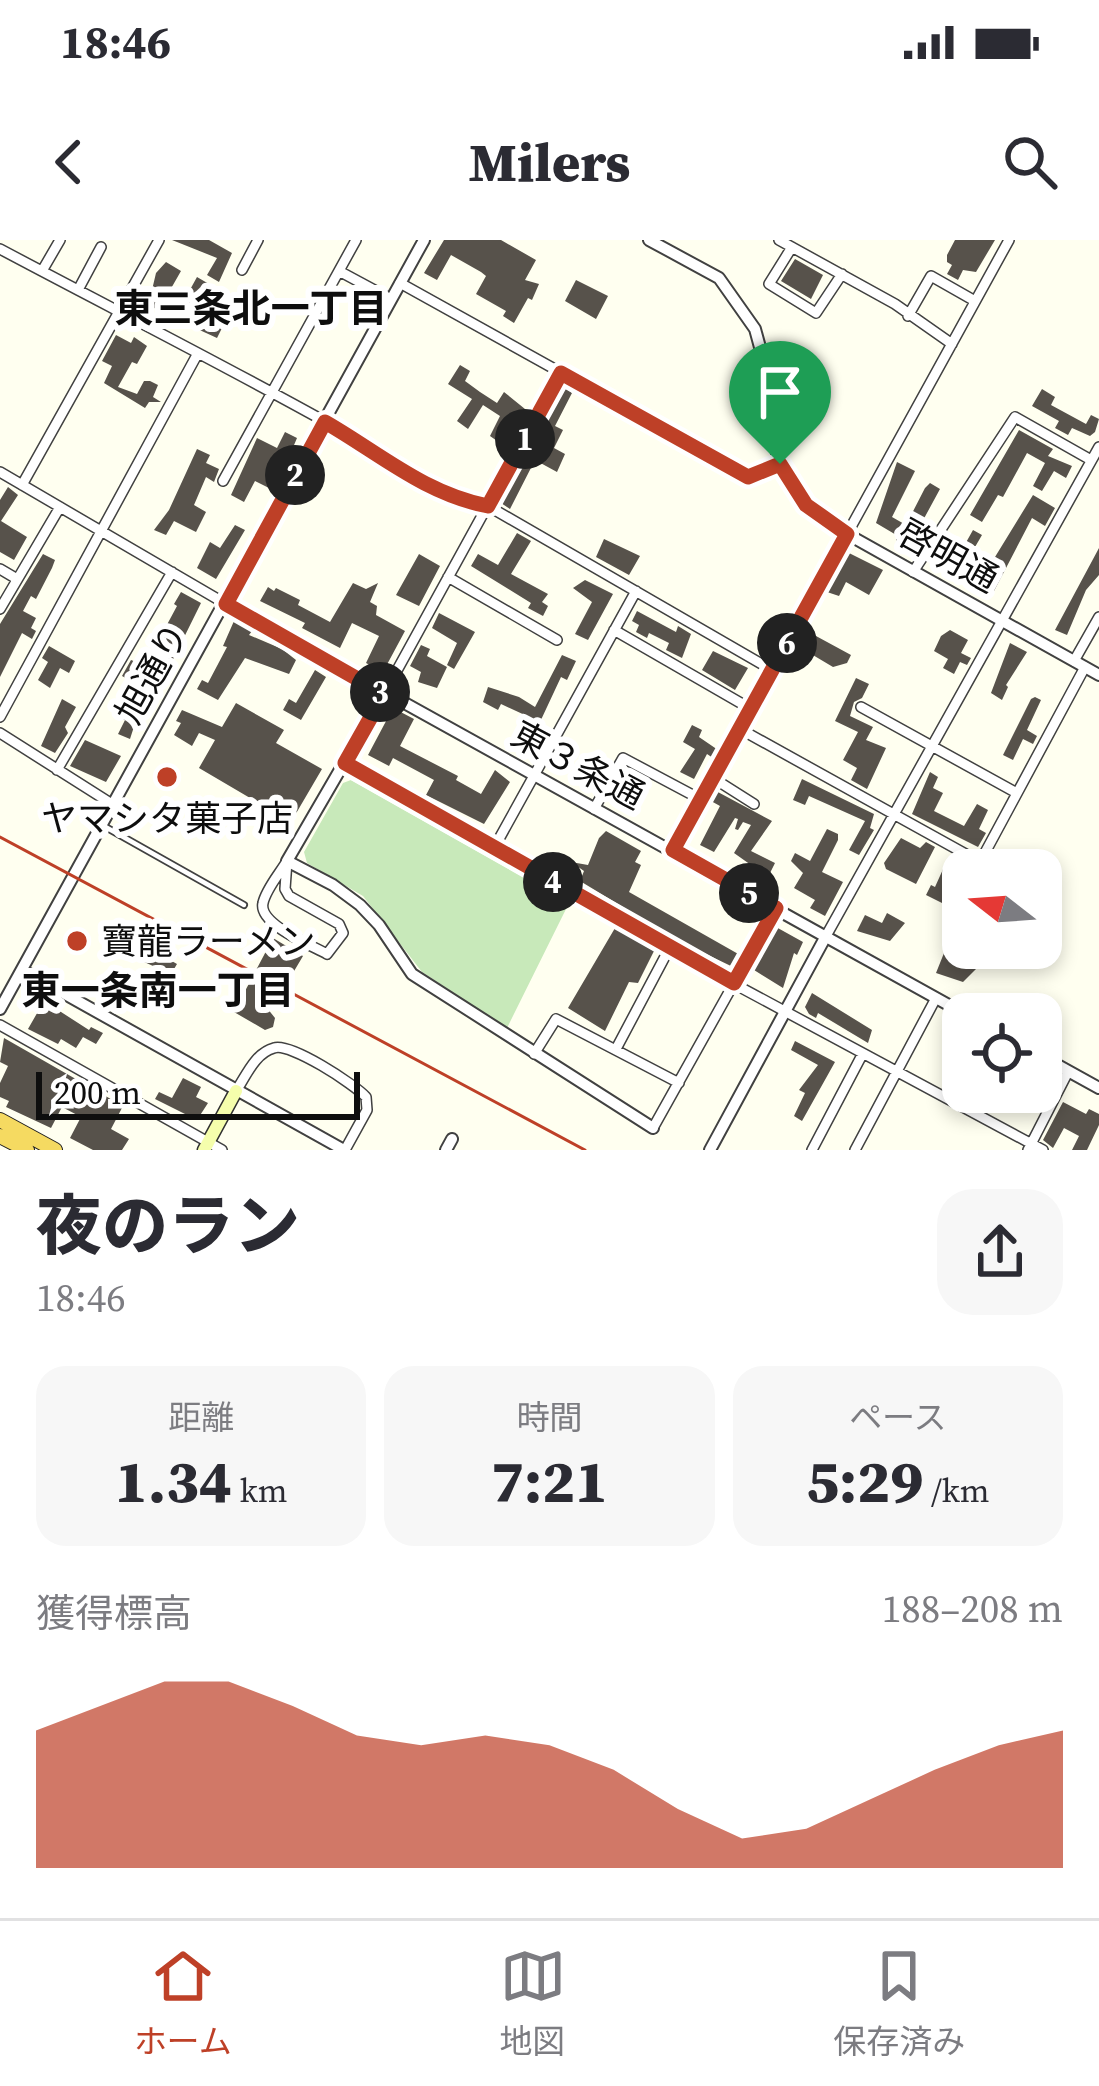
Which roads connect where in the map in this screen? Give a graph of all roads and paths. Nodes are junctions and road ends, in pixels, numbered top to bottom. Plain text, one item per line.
1 (59, 240) edge
2 (158, 240) edge
3 (258, 240) edge
4 (356, 240) edge
5 (424, 240) edge
6 (649, 240) edge
7 (779, 240) edge
8 (1010, 240) edge
9 (101, 247) dead end
10 (792, 247) junction
11 (0, 249) edge
12 (242, 270) dead end
13 (42, 271) junction
14 (339, 271) junction
15 (842, 274) junction
16 (400, 283) junction
17 (78, 290) junction
18 (391, 299) junction
19 (975, 302) junction
20 (119, 310) junction
21 (908, 316) junction
22 (952, 344) junction
23 (198, 353) junction
24 (561, 373) junction
25 (271, 394) junction
26 (325, 422) junction
27 (1099, 447) edge
28 (1091, 460) junction
29 (780, 464) junction
30 (0, 472) edge
31 (223, 481) dead end
32 (22, 485) junction
33 (488, 506) junction
34 (60, 507) junction
35 (100, 530) junction
36 (847, 534) junction
37 (0, 569) edge
38 (172, 572) junction
39 (913, 572) junction
40 (448, 577) junction
41 (17, 579) junction
42 (636, 591) junction
43 (226, 604) junction
44 (0, 609) edge
45 (1099, 617) edge
46 (1002, 621) junction
47 (614, 630) junction
48 (556, 640) dead end
49 (1080, 664) junction
50 (772, 670) junction
51 (1099, 675) edge
52 (384, 694) junction
53 (861, 707) dead end
54 (751, 709) junction
55 (0, 717) edge
56 (740, 729) junction
57 (0, 733) edge
58 (931, 745) junction
59 (345, 763) junction
60 (57, 770) junction
61 (534, 776) junction
62 (713, 778) junction
63 (1016, 792) junction
64 (702, 800) junction
65 (112, 804) junction
66 (754, 804) dead end
67 (594, 809) junction
68 (893, 815) junction
69 (101, 825) junction
70 (494, 848) junction
71 (950, 849) edge
72 (987, 849) edge
73 (673, 850) junction
74 (287, 861) junction
75 (244, 905) dead end
76 (776, 908) junction
77 (826, 936) junction
78 (669, 949) junction
79 (22, 970) junction
80 (734, 983) junction
81 (936, 998) junction
82 (942, 1001) edge
83 (0, 1009) edge
84 (786, 1010) junction
85 (0, 1025) edge
86 (616, 1049) junction
87 (534, 1054) junction
88 (862, 1055) junction
89 (1062, 1068) edge
90 (897, 1072) junction
91 (1068, 1072) junction
92 (679, 1083) junction
93 (1099, 1088) edge
94 (236, 1091) junction
95 (0, 1120) edge
96 (653, 1128) joint
97 (0, 1136) edge
98 (206, 1146) edge
99 (1029, 1147) edge
100 (27, 1150) edge
101 (55, 1150) edge
102 (222, 1150) edge
103 (344, 1150) edge
104 (710, 1150) edge
105 (812, 1150) edge
106 (855, 1150) edge
107 (1043, 1150) edge

1 - 13 street
2 - 20 street
3 - 12 street
4 - 14 street
5 - 16 street, 旭通り
6 - 29 street, 啓明通
7 - 10 street
8 - 19 street
9 - 17 street
10 - 15 street
10 - 15 street
11 - 13 street
13 - 17 street
14 - 18 street
14 - 25 street
15 - 21 street
16 - 18 street, 旭通り
16 - 24 street
17 - 20 street
18 - 26 street, 旭通り
19 - 21 street
19 - 22 street
20 - 23 street
20 - 32 street
21 - 22 street
22 - 36 street
23 - 25 street
23 - 35 street
24 - 29 street
24 - 33 street
25 - 26 street
25 - 31 street
26 - 33 street
26 - 43 street, 旭通り
27 - 28 street
28 - 39 street
28 - 46 street
29 - 36 street, 啓明通
30 - 32 street
32 - 34 street
33 - 40 street
33 - 42 street
34 - 35 street
34 - 41 street
35 - 38 street
35 - 55 street
36 - 39 street, 啓明通
36 - 50 street
37 - 41 street
38 - 43 street
38 - 60 street
39 - 46 street, 啓明通
40 - 48 street
40 - 52 street
41 - 44 street
42 - 47 street
42 - 50 street
43 - 52 street, 東３条通
43 - 65 street, 旭通り
45 - 49 street
46 - 49 street, 啓明通
46 - 58 street
47 - 54 street
47 - 61 street
49 - 51 street, 啓明通
49 - 63 street
50 - 54 street
52 - 59 street
52 - 61 street, 東３条通
53 - 58 street
54 - 56 street
56 - 62 street
56 - 68 street
57 - 60 street
58 - 63 street
58 - 68 street
59 - 70 street
59 - 74 street
60 - 65 street
61 - 67 street, 東３条通
61 - 70 street
62 - 64 street
62 - 66 street
63 - 72 street
64 - 67 street
64 - 73 street
65 - 69 street, 旭通り
67 - 73 street, 東３条通
68 - 71 street
68 - 77 street
69 - 75 lane
69 - 79 street, 旭通り
70 - 78 street
73 - 76 street, 東３条通
74 - 74 street
74 - 87 street
76 - 77 street, 東３条通
76 - 80 street
77 - 81 street, 東３条通
77 - 84 street
78 - 80 street
78 - 86 street
79 - 83 street, 旭通り
79 - 94 street
80 - 84 street
80 - 92 street
81 - 82 street, 東３条通
81 - 90 street
84 - 88 street
84 - 104 street
85 - 98 street
86 - 87 street
86 - 92 street
87 - 96 street
88 - 90 street
88 - 105 street
89 - 91 street
90 - 99 street
90 - 106 street
91 - 93 street
91 - 99 street
92 - 96 street
94 - 98 main road
94 - 103 street
94 - 103 street
95 - 101 highway
97 - 100 highway
98 - 102 street
99 - 107 street

